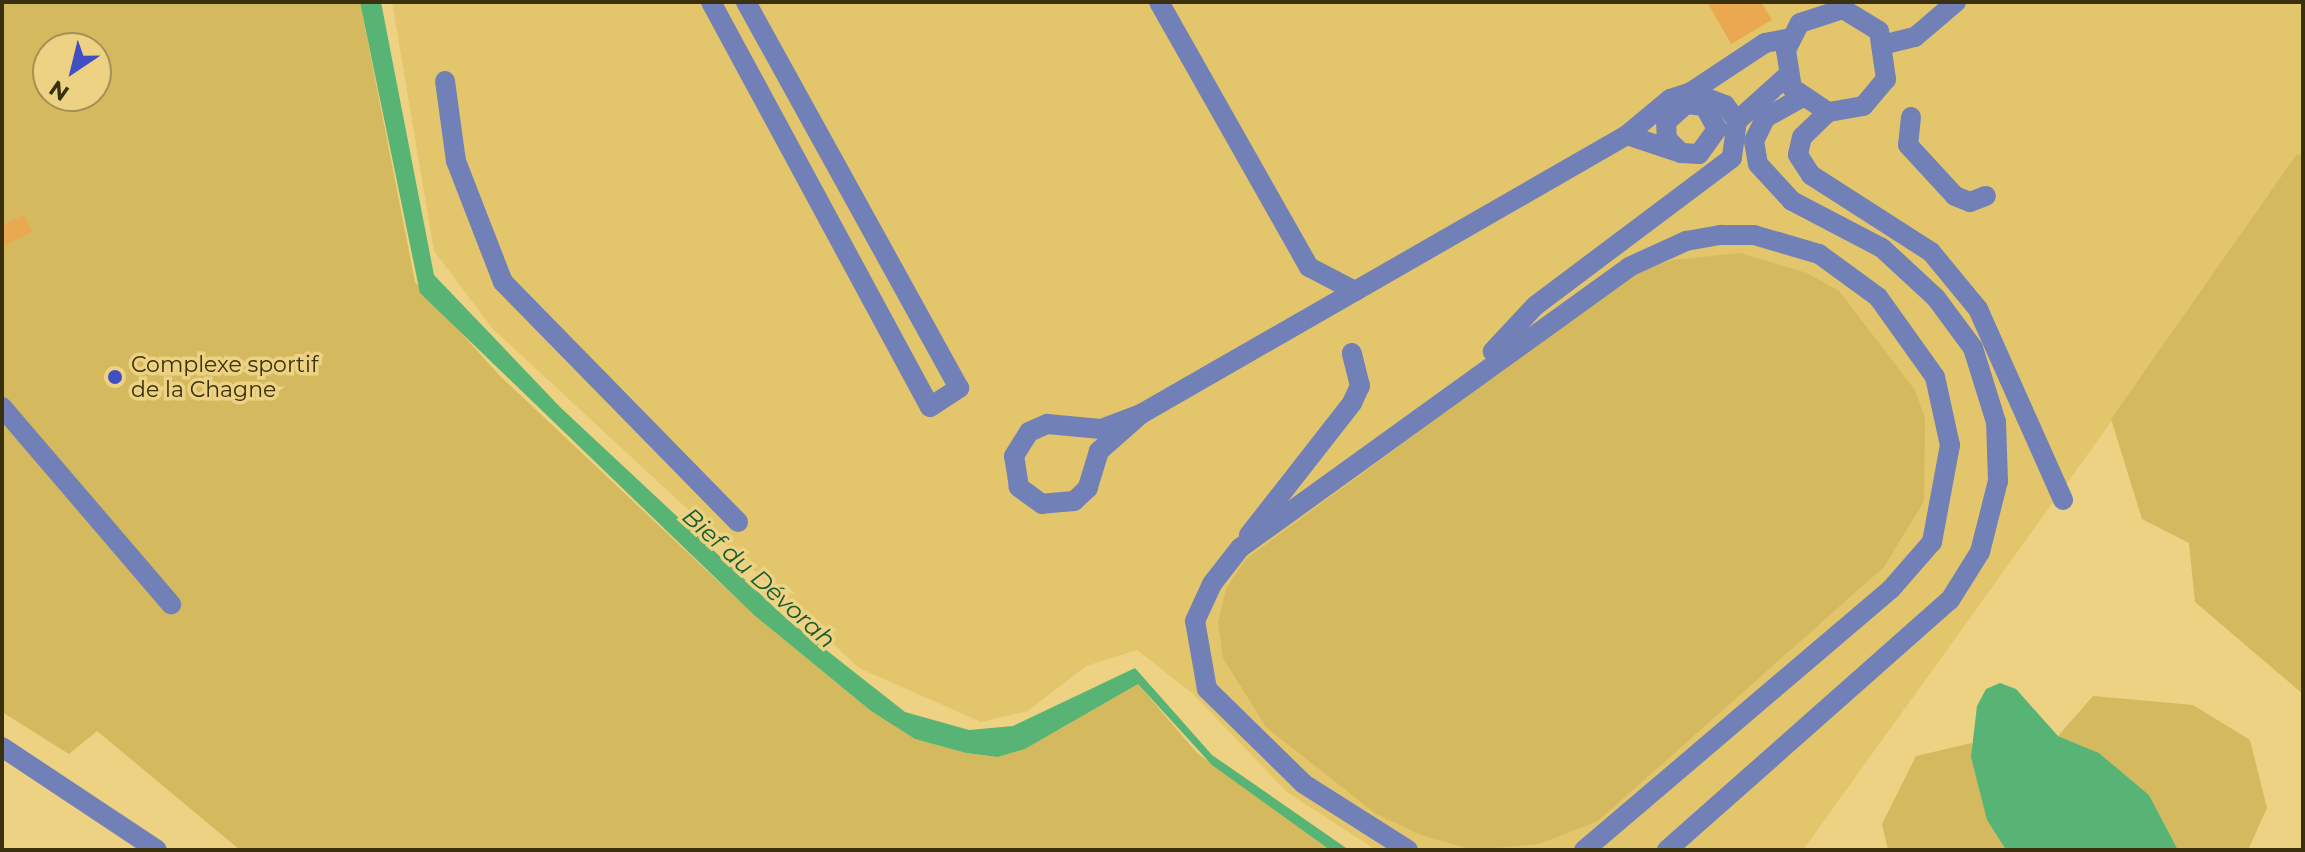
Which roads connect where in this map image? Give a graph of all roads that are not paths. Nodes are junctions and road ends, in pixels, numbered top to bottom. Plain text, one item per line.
1 (711, 2) edge
2 (746, 2) edge
3 (1159, 2) edge
4 (1956, 2) edge
5 (1841, 6) edge
6 (1790, 38) junction
7 (1886, 44) junction
8 (1787, 76) junction
9 (445, 81) dead end
10 (1691, 92) junction
11 (1801, 98) junction
12 (1828, 112) junction
13 (1911, 117) dead end
14 (1737, 121) junction
15 (1627, 135) junction
16 (1681, 153) dead end
17 (1986, 196) dead end
18 (1355, 291) junction
19 (1352, 353) dead end
20 (1457, 388) junction
21 (2, 407) edge
22 (1141, 414) junction
23 (2063, 500) dead end
24 (738, 522) dead end
25 (1240, 548) junction
26 (171, 604) dead end
27 (2, 747) edge
28 (1408, 849) edge
29 (157, 850) edge
30 (1584, 850) edge
31 (1667, 850) edge

1 - 2 street
3 - 18 street
4 - 7 street
5 - 6 street
5 - 7 street
6 - 8 street
6 - 10 street
7 - 12 street
8 - 11 street
8 - 14 street
9 - 24 street
10 - 14 street
10 - 15 street
11 - 12 street
11 - 31 street
12 - 23 street
13 - 17 street
14 - 20 street
15 - 16 street
15 - 18 street
18 - 22 street
19 - 25 street
20 - 25 street
20 - 30 street
21 - 26 street
22 - 22 street
25 - 28 street
27 - 29 street

